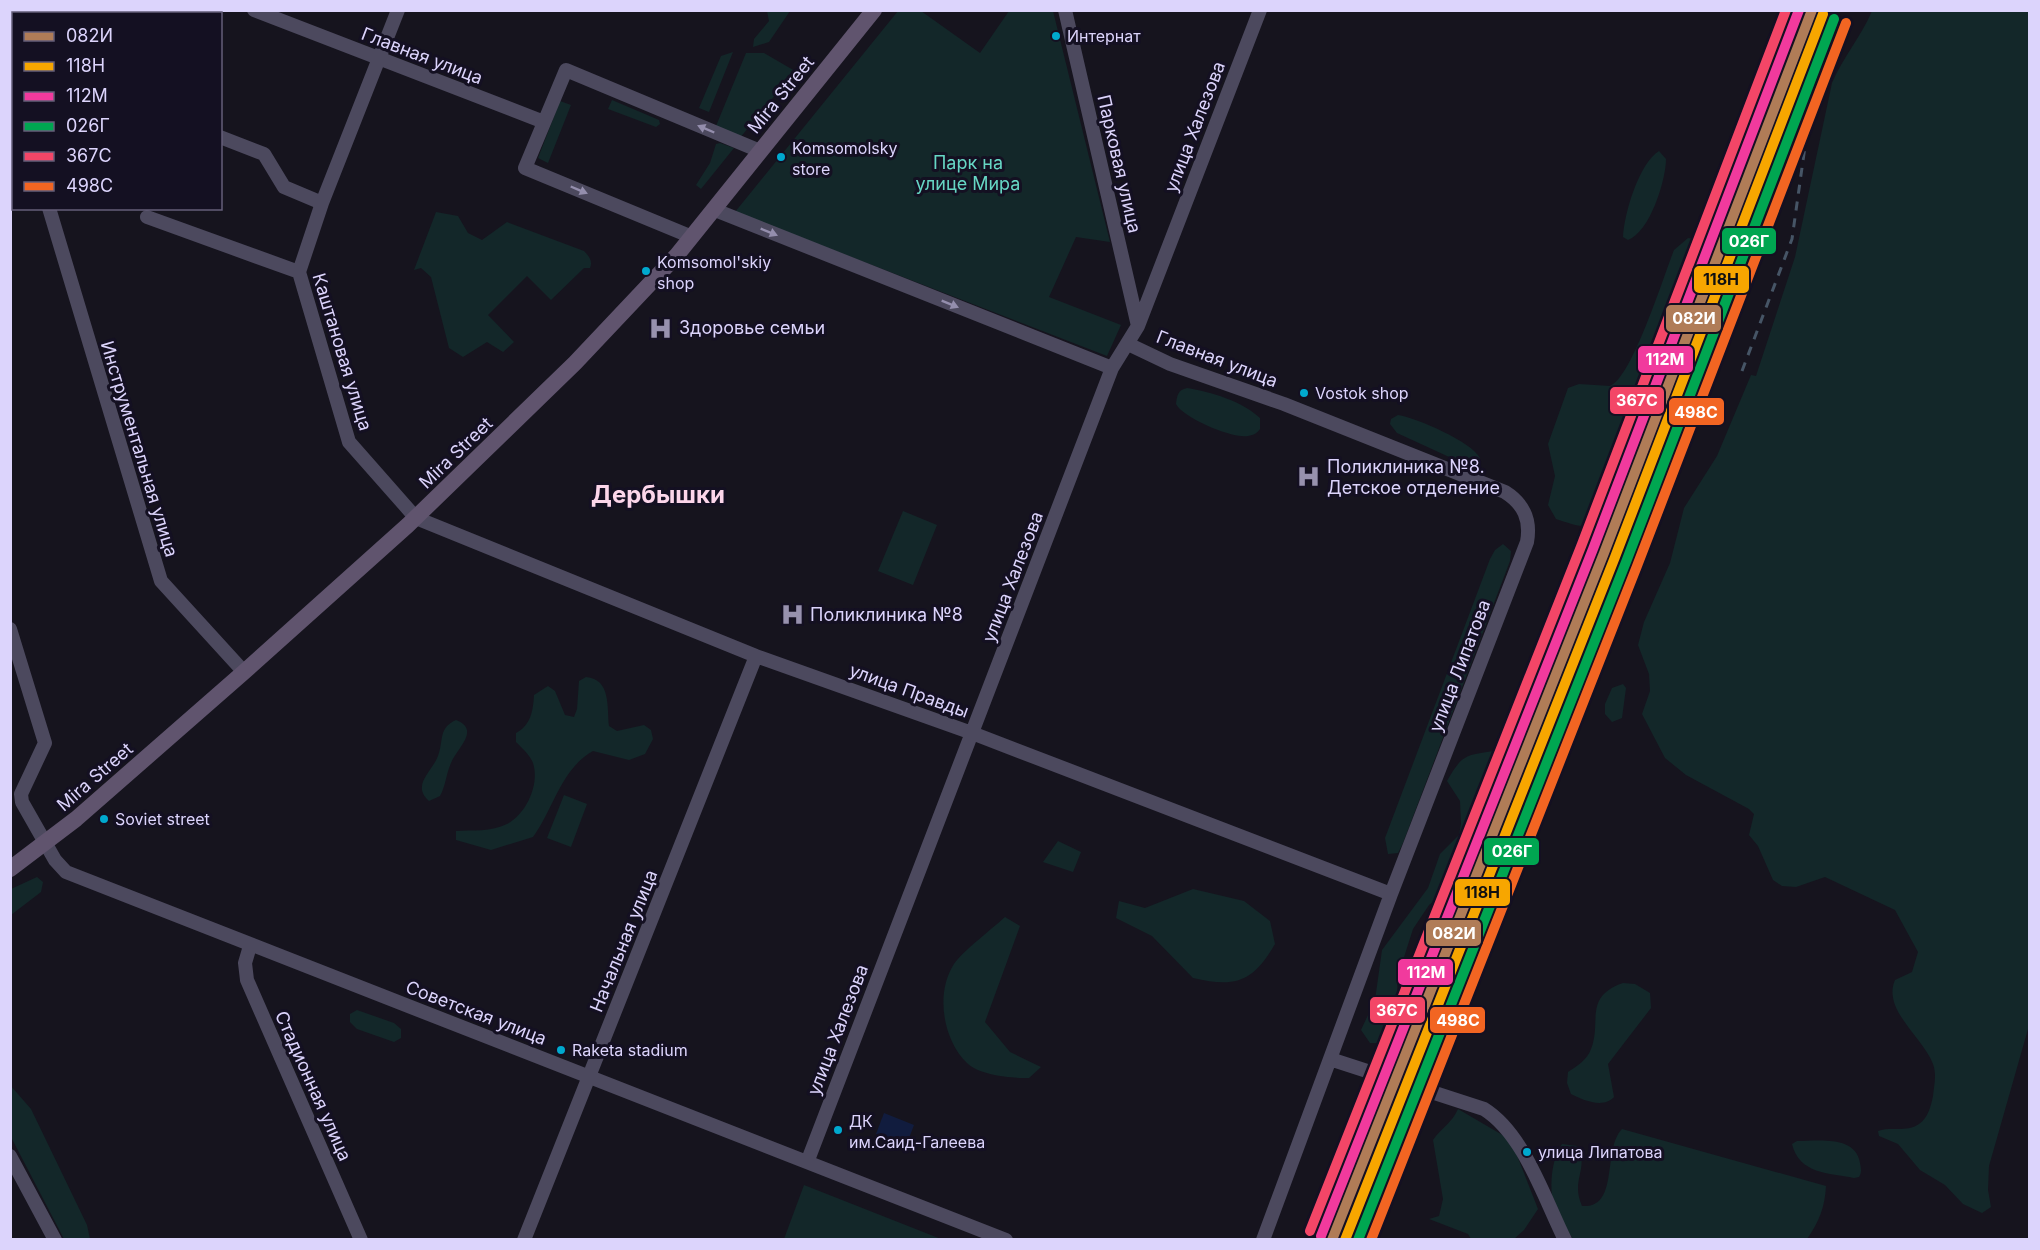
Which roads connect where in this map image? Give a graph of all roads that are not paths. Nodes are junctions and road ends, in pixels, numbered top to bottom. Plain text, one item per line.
1 (254, 10) edge
2 (399, 10) edge
3 (874, 10) edge
4 (1065, 10) edge
5 (1260, 10) edge
6 (380, 58) junction
7 (544, 122) junction
8 (222, 138) edge
9 (760, 152) junction
10 (322, 203) junction
11 (50, 210) edge
12 (715, 210) junction
13 (147, 217) dead end
14 (692, 237) junction
15 (299, 272) junction
16 (1138, 326) junction
17 (1128, 344) junction
18 (1112, 368) junction
19 (1523, 508) joint
20 (416, 518) junction
21 (10, 629) edge
22 (756, 656) junction
23 (244, 672) junction
24 (972, 733) junction
25 (47, 843) junction
26 (10, 869) edge
27 (1391, 894) junction
28 (250, 946) junction
29 (1330, 1059) junction
30 (590, 1076) junction
31 (10, 1156) edge
32 (808, 1160) junction
33 (55, 1239) edge
34 (362, 1239) edge
35 (524, 1239) edge
36 (1006, 1239) edge
37 (1263, 1239) edge
38 (1565, 1239) edge

1 - 6 street, Главная улица
2 - 6 street, Каштановая улица
3 - 9 main road, Mira Street
4 - 16 street, Парковая улица
5 - 16 street, улица Халезова
6 - 7 street, Главная улица
6 - 10 street, Каштановая улица
9 -> 7 street
7 -> 14 street
8 - 10 street
9 - 12 main road, Mira Street
10 - 15 street, Каштановая улица
11 - 23 street, Инструментальная улица
12 - 14 main road, Mira Street
12 -> 18 street
13 - 15 street
14 - 20 main road, Mira Street
15 - 20 street, Каштановая улица
16 - 17 street, улица Халезова
17 - 18 street, улица Халезова
17 - 19 street, Главная улица
18 - 24 street, улица Халезова
19 - 27 street, улица Липатова
20 - 22 street, улица Правды
20 - 23 main road, Mira Street
21 - 25 street, Советская улица
22 - 24 street, улица Правды
22 - 30 street, Начальная улица
23 - 25 main road, Mira Street
24 - 27 street, улица Правды
24 - 32 street, улица Халезова
25 - 26 main road, Mira Street
25 - 28 street, Советская улица
27 - 29 street, улица Липатова
28 - 30 street, Советская улица
28 - 34 street, Стадионная улица
29 - 37 street, улица Липатова
29 - 38 street
30 - 32 street, Советская улица
30 - 35 street, Начальная улица
31 - 33 street
32 - 36 street, Советская улица

